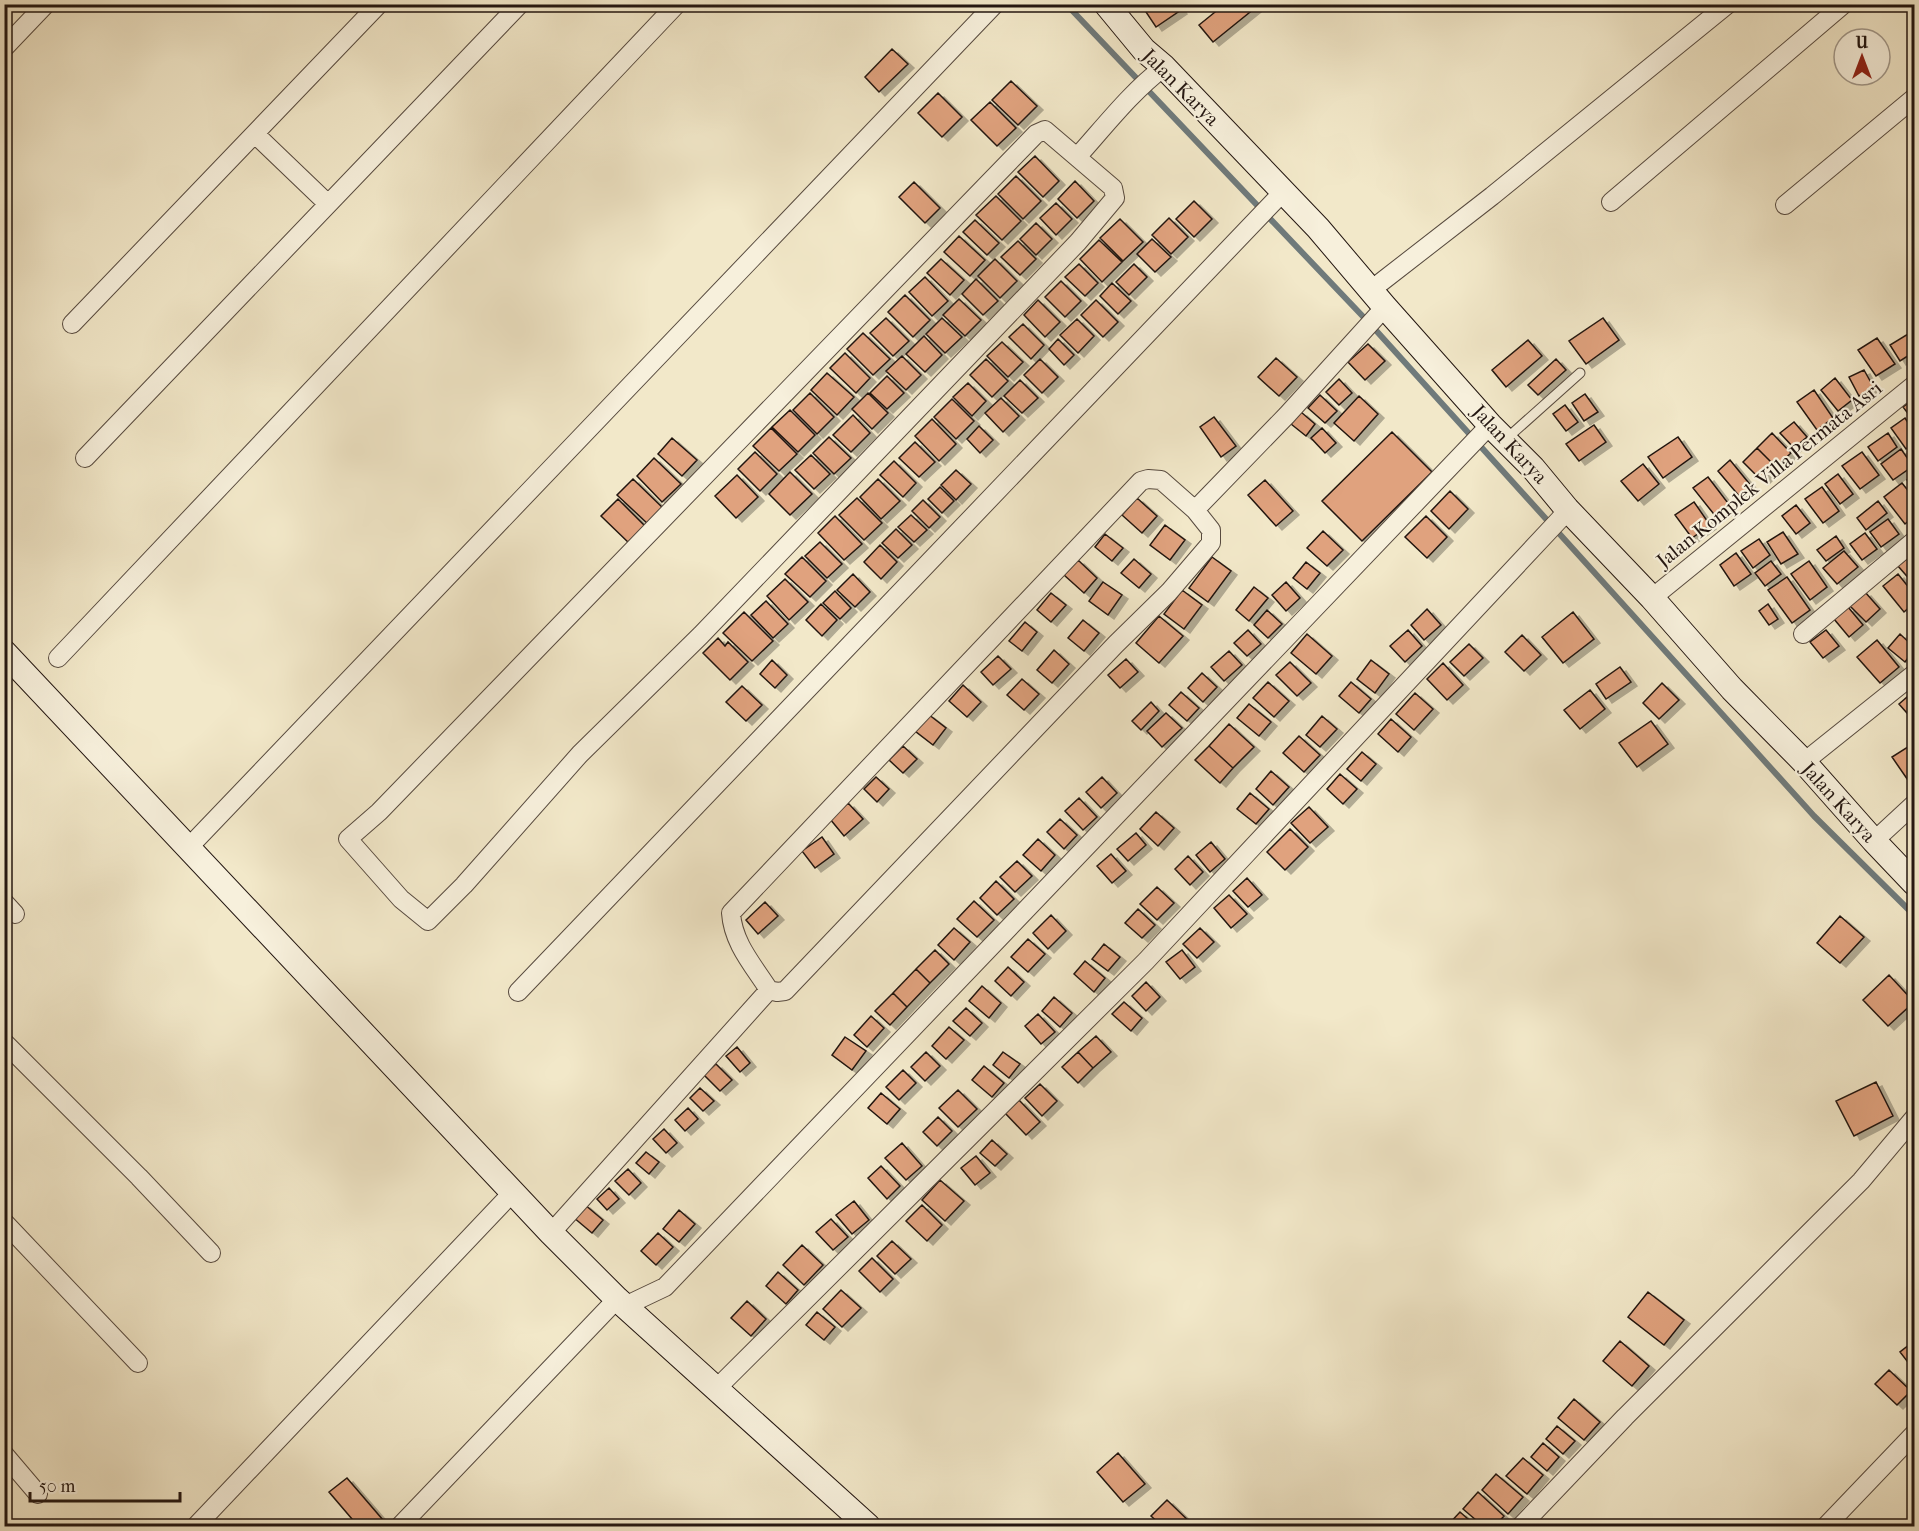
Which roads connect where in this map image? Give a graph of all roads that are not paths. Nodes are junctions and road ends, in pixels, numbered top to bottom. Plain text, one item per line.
1 (46, 4) edge
2 (379, 4) edge
3 (520, 4) edge
4 (677, 4) edge
5 (994, 4) edge
6 (1106, 4) edge
7 (1728, 4) edge
8 (1844, 4) edge
9 (4, 48) edge
10 (1159, 72) junction
11 (1914, 98) edge
12 (255, 134) junction
13 (1078, 156) junction
14 (1283, 192) junction
15 (1611, 202) dead end
16 (328, 204) junction
17 (1785, 205) dead end
18 (1378, 304) junction
19 (72, 324) dead end
20 (1580, 373) dead end
21 (1914, 385) edge
22 (1493, 432) junction
23 (85, 458) dead end
24 (1195, 510) junction
25 (1564, 514) junction
26 (1914, 542) edge
27 (1652, 598) junction
28 (1803, 634) dead end
29 (4, 652) edge
30 (58, 658) dead end
31 (1914, 674) edge
32 (1804, 762) junction
33 (1914, 804) edge
34 (1874, 841) junction
35 (189, 847) junction
36 (1914, 883) edge
37 (769, 990) junction
38 (518, 992) dead end
39 (4, 1042) edge
40 (1914, 1118) edge
41 (513, 1192) junction
42 (4, 1221) edge
43 (551, 1233) junction
44 (211, 1253) dead end
45 (621, 1302) junction
46 (138, 1363) dead end
47 (716, 1389) junction
48 (1914, 1434) edge
49 (4, 1454) edge
50 (38, 1494) dead end
51 (196, 1527) edge
52 (400, 1527) edge
53 (868, 1527) edge
54 (1521, 1527) edge
55 (1827, 1527) edge

1 - 9 street
2 - 12 street
3 - 16 street
4 - 30 street
5 - 35 street
6 - 10 street, Jalan Karya
7 - 18 street
8 - 15 street
10 - 13 street
10 - 14 street, Jalan Karya
11 - 17 street
12 - 16 street
12 - 19 street
13 - 13 street
14 - 18 street, Jalan Karya
14 - 38 street
16 - 23 street
18 - 22 street, Jalan Karya
18 - 24 street
20 - 22 lane
21 - 27 street, Jalan Komplek Villa Permata Asri
22 - 25 street, Jalan Karya
22 - 45 street
24 - 37 street
24 - 37 street
25 - 27 street, Jalan Karya
25 - 47 street
26 - 28 street
27 - 32 street, Jalan Karya
29 - 35 street
31 - 32 street
32 - 34 street, Jalan Karya
33 - 34 street
34 - 36 street, Jalan Karya
35 - 41 street
37 - 43 street
39 - 44 street
40 - 54 street
41 - 43 street
41 - 51 street
42 - 46 street
43 - 45 street
45 - 47 street
45 - 52 street
47 - 53 street
48 - 55 street
49 - 50 street

